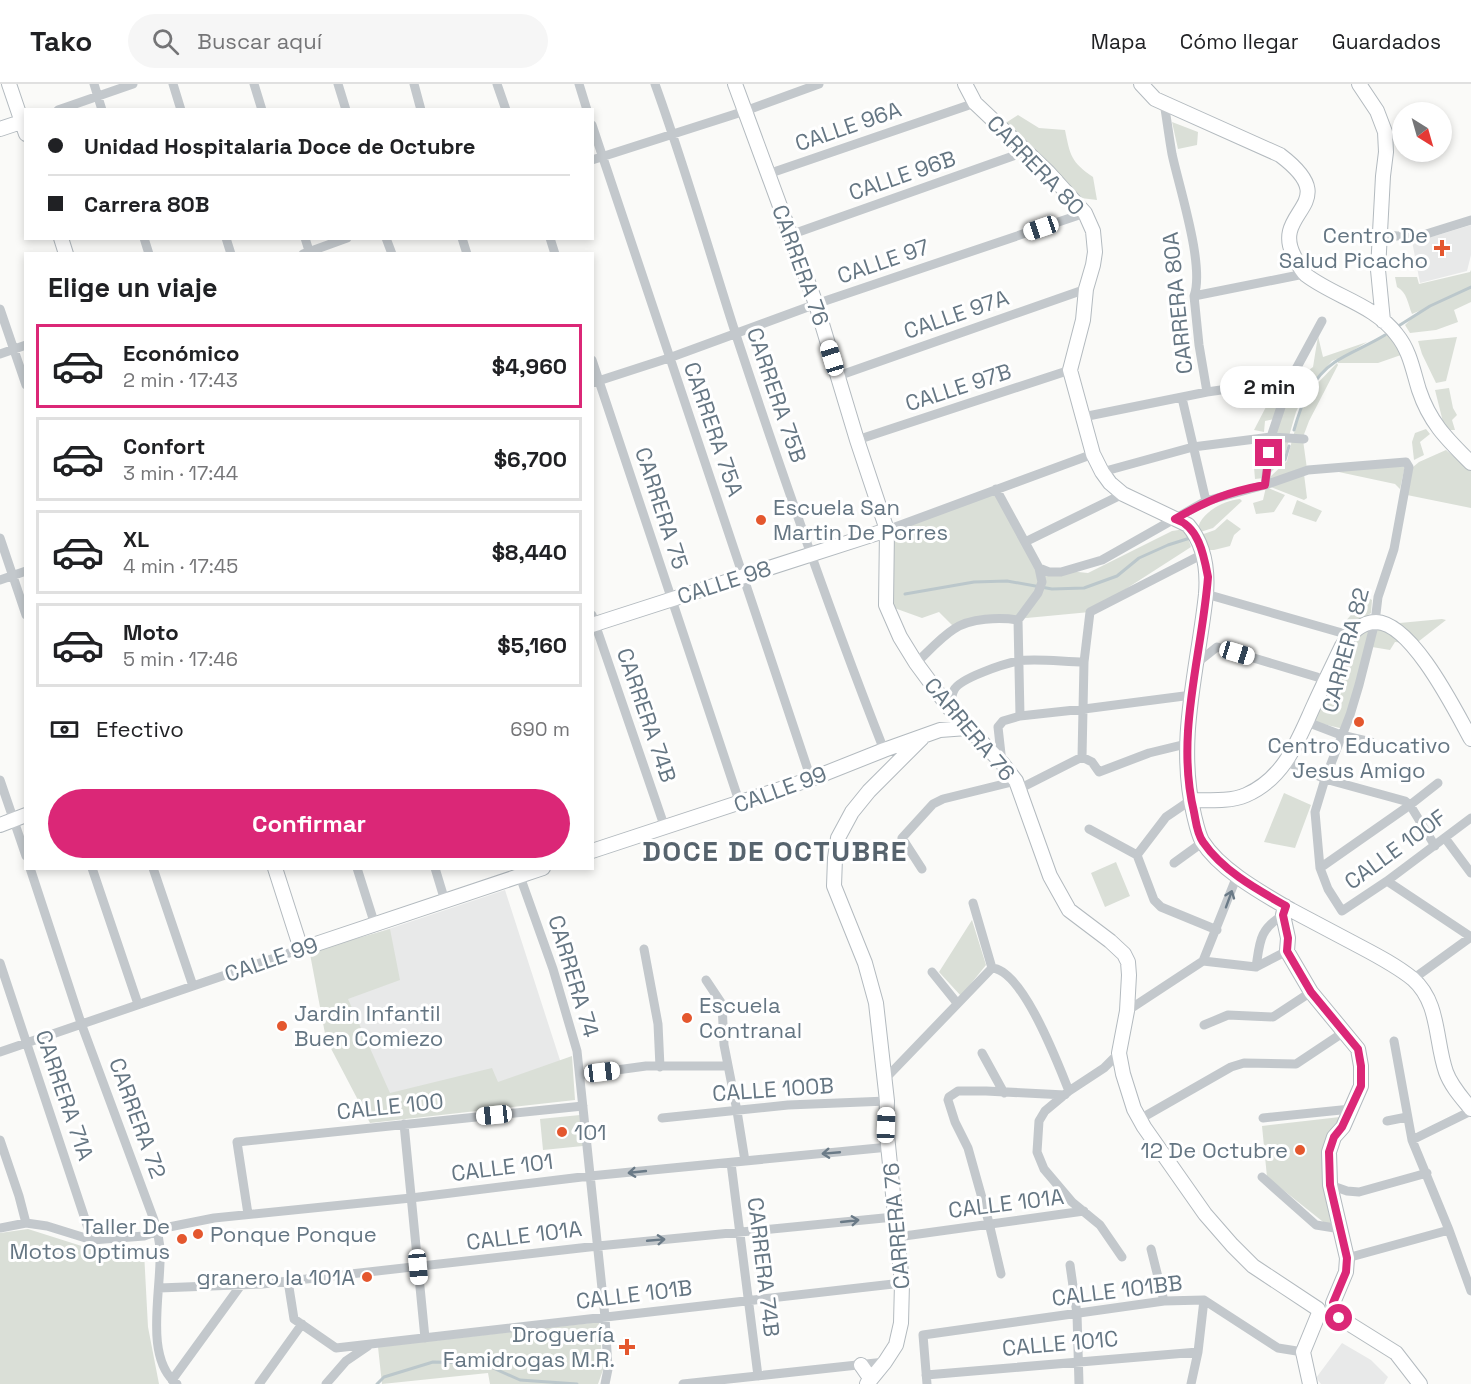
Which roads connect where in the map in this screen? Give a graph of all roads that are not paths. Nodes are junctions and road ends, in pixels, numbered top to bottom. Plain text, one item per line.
1 (9, 84) edge
2 (94, 84) edge
3 (133, 84) edge
4 (173, 84) edge
5 (254, 84) edge
6 (338, 84) edge
7 (414, 84) edge
8 (498, 84) edge
9 (579, 84) edge
10 (655, 84) edge
11 (735, 84) edge
12 (819, 84) edge
13 (965, 84) edge
14 (1141, 84) edge
15 (1359, 84) edge
16 (98, 96) junction
17 (975, 103) junction
18 (1164, 103) junction
19 (64, 108) edge
20 (101, 108) edge
21 (181, 108) edge
22 (261, 108) edge
23 (345, 108) edge
24 (420, 108) edge
25 (505, 108) edge
26 (586, 108) edge
27 (745, 111) junction
28 (24, 126) edge
29 (0, 129) edge
30 (594, 131) edge
31 (673, 134) junction
32 (1027, 151) junction
33 (603, 156) junction
34 (594, 159) edge
35 (768, 174) junction
36 (1085, 213) junction
37 (1471, 220) edge
38 (1380, 234) junction
39 (790, 235) junction
40 (342, 240) edge
41 (311, 252) edge
42 (1304, 274) junction
43 (1086, 289) junction
44 (1194, 296) junction
45 (816, 304) junction
46 (0, 309) edge
47 (1322, 321) dead end
48 (1383, 321) junction
49 (736, 333) junction
50 (24, 346) edge
51 (14, 349) junction
52 (0, 354) edge
53 (669, 358) junction
54 (1070, 370) junction
55 (838, 376) junction
56 (24, 379) edge
57 (1290, 380) junction
58 (596, 382) edge
59 (1207, 392) junction
60 (1182, 398) junction
61 (1083, 417) junction
62 (1271, 437) junction
63 (1304, 439) dead end
64 (857, 440) junction
65 (1193, 447) junction
66 (1093, 454) junction
67 (1471, 464) edge
68 (1102, 472) junction
69 (1265, 485) junction
70 (996, 489) junction
71 (1123, 494) junction
72 (1206, 501) junction
73 (1175, 519) junction
74 (887, 530) junction
75 (0, 538) edge
76 (1024, 542) junction
77 (810, 554) junction
78 (1203, 554) junction
79 (1039, 568) junction
80 (24, 573) edge
81 (12, 576) junction
82 (743, 576) junction
83 (0, 580) edge
84 (1206, 594) junction
85 (671, 599) junction
86 (24, 609) edge
87 (1018, 620) junction
88 (594, 621) edge
89 (1375, 622) junction
90 (1349, 635) junction
91 (1019, 661) junction
92 (1084, 662) junction
93 (1198, 662) junction
94 (916, 663) junction
95 (1317, 677) dead end
96 (1192, 695) junction
97 (950, 709) junction
98 (1084, 709) junction
99 (1020, 716) junction
100 (1307, 722) junction
101 (967, 728) junction
102 (1341, 735) junction
103 (922, 738) junction
104 (1471, 739) edge
105 (1371, 742) dead end
106 (1186, 744) junction
107 (884, 750) junction
108 (1082, 757) junction
109 (1287, 762) junction
110 (1002, 763) junction
111 (811, 779) junction
112 (1324, 779) junction
113 (0, 780) edge
114 (1438, 783) dead end
115 (1018, 785) junction
116 (1191, 800) junction
117 (740, 804) junction
118 (1410, 805) junction
119 (1471, 818) edge
120 (13, 820) edge
121 (665, 828) junction
122 (1089, 829) dead end
123 (1445, 838) junction
124 (1203, 842) junction
125 (1435, 846) junction
126 (594, 849) edge
127 (24, 850) edge
128 (1137, 855) junction
129 (1174, 863) dead end
130 (1320, 868) junction
131 (922, 869) dead end
132 (31, 870) edge
133 (94, 870) edge
134 (154, 870) edge
135 (277, 870) edge
136 (358, 870) edge
137 (436, 870) edge
138 (519, 872) edge
139 (1471, 873) edge
140 (1238, 876) junction
141 (1387, 881) junction
142 (445, 901) junction
143 (973, 903) dead end
144 (1284, 911) junction
145 (1342, 912) joint
146 (375, 925) junction
147 (1217, 930) junction
148 (1471, 937) edge
149 (301, 949) junction
150 (644, 949) dead end
151 (1287, 951) junction
152 (1203, 961) junction
153 (0, 963) edge
154 (1256, 967) junction
155 (992, 968) junction
156 (932, 972) dead end
157 (1413, 979) junction
158 (706, 980) dead end
159 (193, 986) junction
160 (1311, 992) junction
161 (138, 1004) junction
162 (957, 1004) junction
163 (1127, 1011) junction
164 (81, 1023) junction
165 (1204, 1024) dead end
166 (1344, 1032) junction
167 (1394, 1041) dead end
168 (26, 1042) junction
169 (0, 1052) edge
170 (982, 1053) dead end
171 (1119, 1053) junction
172 (728, 1066) junction
173 (660, 1067) junction
174 (580, 1075) junction
175 (885, 1079) junction
176 (1004, 1093) junction
177 (1067, 1093) junction
178 (887, 1101) junction
179 (583, 1107) junction
180 (1351, 1109) junction
181 (737, 1110) junction
182 (1471, 1110) edge
183 (1407, 1117) junction
184 (662, 1118) dead end
185 (1263, 1118) dead end
186 (1140, 1119) junction
187 (1388, 1121) dead end
188 (404, 1124) junction
189 (0, 1140) edge
190 (1412, 1140) junction
191 (889, 1148) junction
192 (745, 1161) junction
193 (731, 1163) junction
194 (1427, 1173) junction
195 (590, 1176) junction
196 (1262, 1177) dead end
197 (1330, 1185) junction
198 (411, 1198) junction
199 (1084, 1211) junction
200 (248, 1214) junction
201 (894, 1217) junction
202 (26, 1223) junction
203 (989, 1223) junction
204 (0, 1228) edge
205 (1341, 1229) junction
206 (1449, 1230) junction
207 (157, 1232) junction
208 (740, 1232) junction
209 (897, 1237) junction
210 (92, 1239) junction
211 (598, 1246) junction
212 (1151, 1249) dead end
213 (1122, 1257) dead end
214 (1347, 1258) junction
215 (1070, 1265) dead end
216 (418, 1267) junction
217 (1001, 1274) dead end
218 (288, 1281) junction
219 (902, 1283) junction
220 (241, 1285) junction
221 (159, 1288) junction
222 (1471, 1291) edge
223 (1204, 1300) junction
224 (749, 1301) junction
225 (1164, 1301) junction
226 (1328, 1309) junction
227 (1077, 1314) junction
228 (605, 1317) junction
229 (302, 1324) junction
230 (425, 1338) junction
231 (370, 1344) junction
232 (1198, 1352) junction
233 (1303, 1352) junction
234 (1078, 1361) junction
235 (885, 1362) junction
236 (861, 1365) junction
237 (758, 1376) junction
238 (926, 1379) edge
239 (175, 1382) edge
240 (259, 1384) edge
241 (326, 1384) edge
242 (605, 1384) edge
243 (683, 1384) edge
244 (867, 1384) edge
245 (1079, 1384) edge
246 (1191, 1384) edge
247 (1310, 1384) edge
248 (1420, 1384) edge

1 - 28 street
2 - 16 street
3 - 16 street
4 - 21 street
5 - 22 street
6 - 23 street
7 - 24 street
8 - 25 street
9 - 26 street
10 - 31 street, CARRERA 75B
11 - 27 street, CARRERA 76
12 - 27 street
13 - 17 street, CARRERA 80
14 - 18 street
15 - 38 street
16 - 19 street
16 - 20 street
17 - 32 street, CARRERA 80
17 - 35 street, CALLE 96A
18 - 42 street
18 - 44 street, CARRERA 80A
27 - 31 street
27 - 35 street, CARRERA 76
28 - 29 street
30 - 33 street, CARRERA 75A
31 - 33 street
31 - 49 street, CARRERA 75B
32 - 36 street, CARRERA 80
32 - 39 street, CALLE 96B
33 - 34 street
33 - 53 street, CARRERA 75A
35 - 39 street, CARRERA 76
36 - 43 street, CARRERA 80
36 - 45 street, CALLE 97
37 - 38 street
38 - 48 street
39 - 45 street, CARRERA 76
40 - 41 street
42 - 44 street
42 - 48 street
43 - 54 street, CARRERA 80
43 - 55 street, CALLE 97A
44 - 59 street, CARRERA 80A
45 - 49 street, CALLE 97
45 - 55 street, CARRERA 76
46 - 51 street
47 - 57 street
48 - 67 street
49 - 53 street, CALLE 97
49 - 77 street, CARRERA 75B
50 - 51 street
51 - 52 street
51 - 56 street
53 - 58 street, CALLE 97
53 - 82 street, CARRERA 75A
54 - 61 street
54 - 64 street, CALLE 97B
55 - 64 street, CARRERA 76
57 - 59 street
57 - 62 street
58 - 85 street, CARRERA 75
59 - 60 street
60 - 61 street
60 - 65 street, CARRERA 80A
61 - 66 street
62 - 63 street
62 - 65 street
62 - 69 street
64 - 74 street, CARRERA 76
65 - 68 street
65 - 72 street, CARRERA 80A
66 - 68 street
66 - 70 street, CALLE 98
68 - 71 street
69 - 72 street
69 - 89 street, CARRERA 82
70 - 74 street, CALLE 98
70 - 76 street
71 - 73 street
71 - 76 street
72 - 73 street
73 - 78 street
73 - 79 street
74 - 77 street, CALLE 98
74 - 94 street, CARRERA 76
75 - 81 street
76 - 79 street
77 - 82 street, CALLE 98
77 - 107 street, CARRERA 75B
78 - 84 street
78 - 92 street
79 - 87 street
80 - 81 street
81 - 83 street
81 - 86 street
82 - 85 street, CALLE 98
82 - 111 street, CARRERA 75A
84 - 90 street
84 - 93 street
85 - 88 street, CALLE 98
85 - 117 street, CARRERA 75
87 - 91 street
87 - 94 street
88 - 121 street, CARRERA 74B
89 - 90 street
89 - 102 street, CARRERA 82
89 - 104 street
90 - 100 street
91 - 92 street
91 - 97 street
91 - 99 street
92 - 98 street
93 - 95 street
93 - 96 street
94 - 97 street, CARRERA 76
96 - 98 street
96 - 106 street
97 - 101 street, CARRERA 76
98 - 99 street
98 - 108 street
99 - 110 street
100 - 102 street
100 - 109 street
101 - 103 street, CALLE 99
101 - 110 street, CARRERA 76
102 - 105 street
102 - 112 street, CARRERA 82
103 - 107 street, CALLE 99
103 - 175 street, CARRERA 76
106 - 108 street
106 - 116 street
107 - 111 street, CALLE 99
108 - 115 street
109 - 112 street
109 - 116 street
110 - 115 street, CARRERA 76
111 - 117 street, CALLE 99
112 - 118 street
112 - 130 street, CARRERA 82
113 - 120 street
114 - 118 street
115 - 131 street
115 - 163 street, CARRERA 76
116 - 124 street
116 - 128 street
117 - 121 street, CALLE 99
118 - 125 street
118 - 130 street
119 - 123 street, CALLE 100F
120 - 127 street
121 - 126 street, CALLE 99
122 - 128 street
123 - 125 street, CALLE 100F
123 - 139 street
124 - 129 street
124 - 140 street
125 - 141 street, CALLE 100F
128 - 147 street
130 - 145 street, CARRERA 82
132 - 164 street, CARRERA 72
133 - 161 street
134 - 159 street
135 - 149 street
136 - 146 street
137 - 142 street
138 - 142 street, CALLE 99
138 - 174 street, CARRERA 74
140 - 144 street
147 -> 140 street
141 - 145 street, CALLE 100F
141 - 148 street
142 - 146 street, CALLE 99
143 - 155 street
144 - 151 street
144 - 154 street
144 - 157 street
146 - 149 street, CALLE 99
147 - 152 street
148 - 157 street
149 - 159 street, CALLE 99
150 - 173 street
151 - 154 street
151 - 160 street
152 - 154 street
152 - 163 street
153 - 168 street, CARRERA 71A
155 - 162 street
155 - 177 street
156 - 162 street
157 - 182 street
158 - 172 street
159 - 161 street, CALLE 99
160 - 165 street
160 - 166 street
161 - 164 street, CALLE 99
162 - 175 street
163 - 171 street, CARRERA 76
164 - 168 street, CALLE 99
164 - 207 street, CARRERA 72
166 - 180 street
166 - 186 street
167 - 183 street
168 - 169 street, CALLE 99
168 - 210 street, CARRERA 71A
170 - 176 street
171 - 177 street
171 - 186 street, CARRERA 76
172 - 173 street
172 - 181 street
173 - 174 street
174 - 179 street, CARRERA 74
175 - 178 street, CARRERA 76
176 - 177 street
176 - 203 street
177 - 199 street
178 - 181 street, CALLE 100B
178 - 191 street, CARRERA 76
179 - 188 street, CALLE 100
179 - 195 street, CARRERA 74
180 - 185 street
180 - 197 street
181 - 184 street, CALLE 100B
181 - 192 street
182 - 190 street
183 - 187 street
183 - 190 street
186 - 226 street, CARRERA 76
188 - 198 street
188 - 200 street, CALLE 100
189 - 202 street
190 - 194 street
191 -> 192 street, CALLE 101
191 - 201 street, CARRERA 76
192 - 193 street, CALLE 101
193 -> 195 street, CALLE 101
193 - 208 street, CARRERA 74B
194 - 197 street
194 - 206 street
195 - 198 street, CALLE 101
195 - 211 street, CARRERA 74
196 - 205 street
197 - 205 street
198 - 200 street, CALLE 101
198 - 216 street
199 - 203 street, CALLE 101A
199 - 213 street
200 - 207 street, CALLE 101
208 -> 201 street, CALLE 101A
201 - 209 street, CARRERA 76
202 - 204 street
202 - 210 street
203 - 209 street, CALLE 101A
203 - 217 street
205 - 214 street
206 - 214 street
206 - 222 street
207 - 210 street
207 - 221 street, CARRERA 72
211 -> 208 street, CALLE 101A
208 - 224 street, CARRERA 74B
209 - 219 street, CARRERA 76
211 - 216 street, CALLE 101A
211 - 228 street, CARRERA 74
212 - 225 street
214 - 226 street
215 - 227 street
216 - 218 street, CALLE 101A
216 - 230 street
218 - 220 street, CALLE 101A
218 - 229 street
219 - 224 street, CALLE 101B
219 - 235 street, CARRERA 76
220 - 221 street, CALLE 101A
220 - 239 street
221 - 239 street, CARRERA 72
223 - 225 street, CALLE 101BB
223 - 232 street
223 - 233 street, CALLE 101BB
224 - 228 street, CALLE 101B
224 - 237 street, CARRERA 74B
225 - 227 street, CALLE 101BB
226 - 233 street
226 - 248 street
227 - 234 street
227 - 238 street, CALLE 101BB
228 - 230 street, CALLE 101B
228 - 242 street, CARRERA 74
229 - 231 street, CALLE 101B
229 - 240 street
230 - 231 street, CALLE 101B
231 - 241 street, CALLE 101B
232 - 234 street, CALLE 101C
232 - 246 street
233 - 247 street
234 - 238 street, CALLE 101C
234 - 245 street
235 - 236 street
235 - 244 street, CARRERA 76
236 - 237 street
236 - 244 street
237 - 243 street

